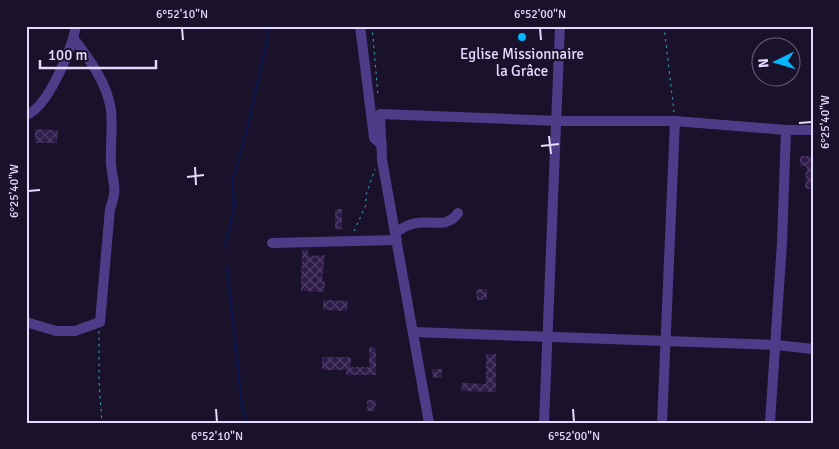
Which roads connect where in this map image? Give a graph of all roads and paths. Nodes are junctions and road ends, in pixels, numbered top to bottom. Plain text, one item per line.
1 (76, 26) edge
2 (360, 26) edge
3 (372, 26) edge
4 (560, 26) edge
5 (664, 26) edge
6 (74, 39) junction
7 (378, 94) dead end
8 (26, 115) edge
9 (558, 121) junction
10 (675, 121) junction
11 (786, 130) junction
12 (813, 130) edge
13 (382, 145) junction
14 (382, 160) junction
15 (458, 213) dead end
16 (397, 236) junction
17 (351, 242) junction
18 (272, 243) dead end
19 (26, 322) edge
20 (100, 322) junction
21 (414, 332) junction
22 (547, 337) junction
23 (665, 341) junction
24 (776, 345) junction
25 (813, 349) edge
26 (102, 423) edge
27 (429, 423) edge
28 (544, 423) edge
29 (662, 423) edge
30 (770, 423) edge

1 - 6 street
2 - 13 street
3 - 7 path
4 - 9 street
5 - 10 path
6 - 8 street
6 - 20 street
9 - 10 street
9 - 13 street
9 - 22 street
10 - 11 street
10 - 23 street
11 - 12 street
11 - 24 street
13 - 14 street
14 - 16 street
14 - 17 path
15 - 16 street
16 - 17 street
16 - 21 street
17 - 18 street
19 - 20 street
20 - 26 path
21 - 22 street
21 - 27 street
22 - 23 street
22 - 28 street
23 - 24 street
23 - 29 street
24 - 25 street
24 - 30 street

